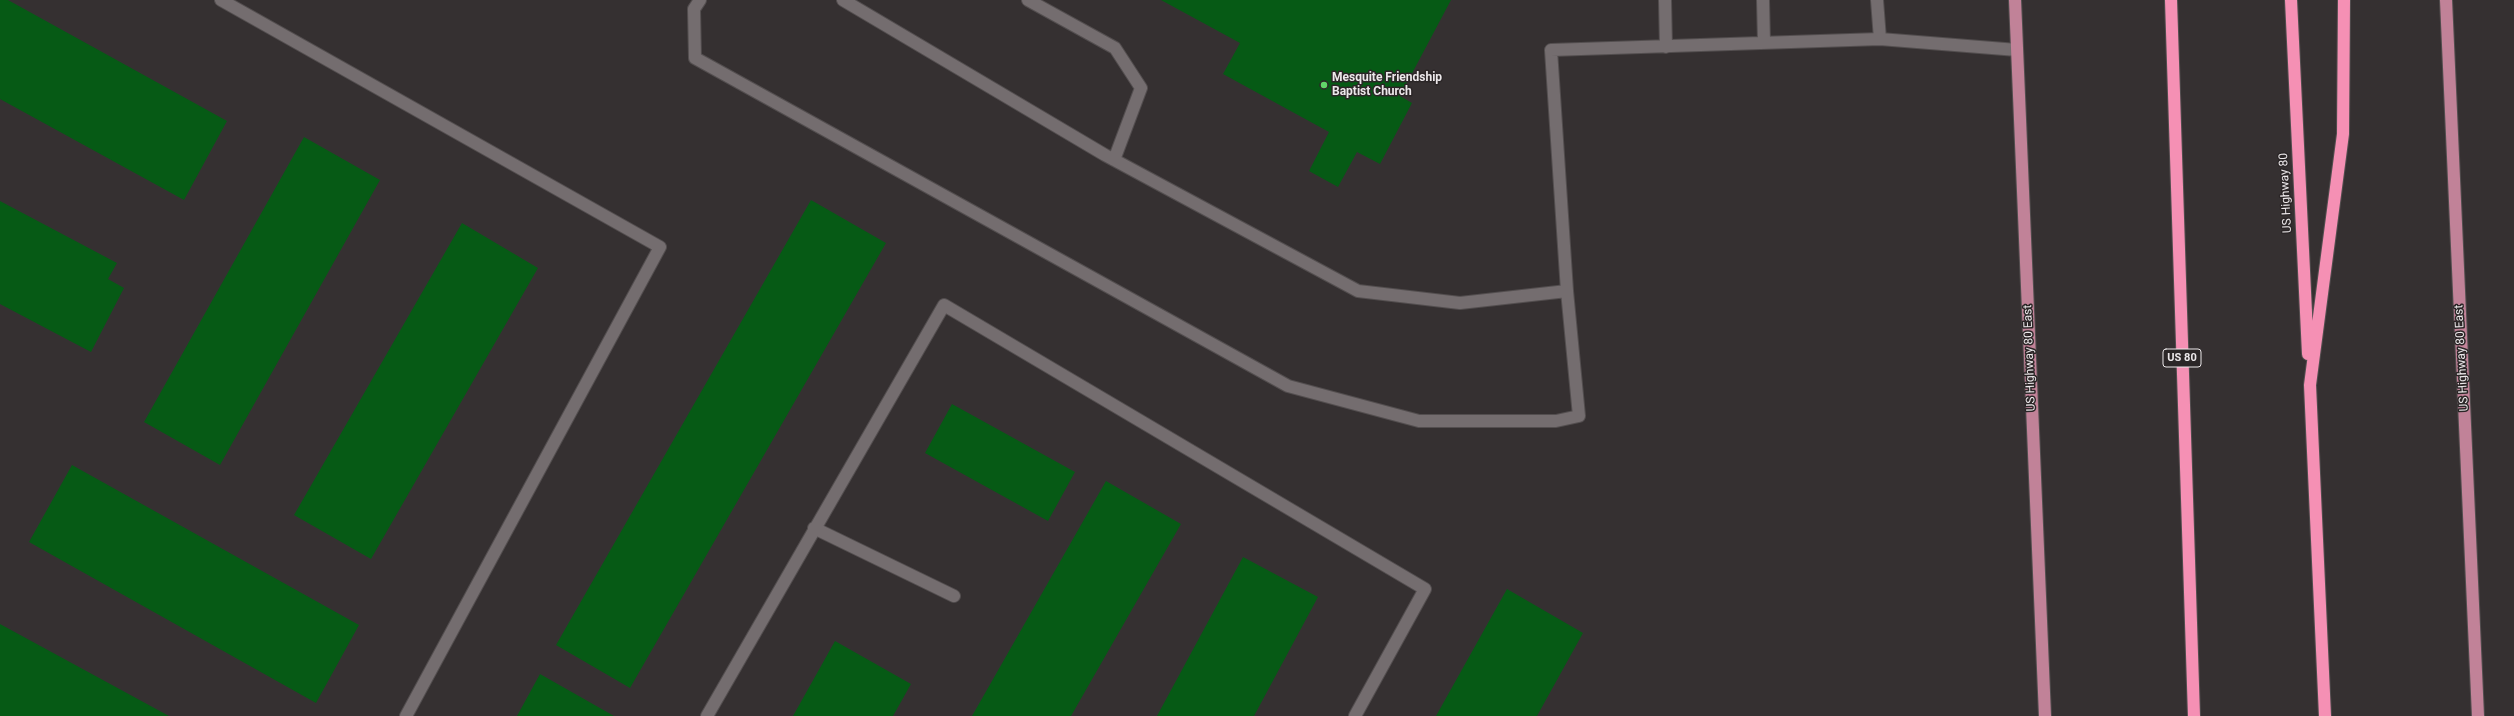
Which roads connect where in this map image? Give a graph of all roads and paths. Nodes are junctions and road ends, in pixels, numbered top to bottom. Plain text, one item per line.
1 (221, 0) edge
2 (700, 0) edge
3 (843, 0) edge
4 (1028, 0) edge
5 (1665, 0) edge
6 (1763, 0) edge
7 (1877, 0) edge
8 (2015, 0) edge
9 (2171, 0) edge
10 (2291, 0) edge
11 (2344, 0) edge
12 (2446, 0) edge
13 (1880, 39) junction
14 (1764, 43) junction
15 (1666, 47) junction
16 (2017, 50) junction
17 (1114, 160) junction
18 (1567, 291) junction
19 (2310, 385) junction
20 (814, 528) junction
21 (954, 596) dead end
22 (406, 716) edge
23 (707, 716) edge
24 (1355, 716) edge
25 (2045, 716) edge
26 (2194, 716) edge
27 (2325, 716) edge
28 (2478, 716) edge

1 - 22 lane
2 - 18 lane
3 - 17 lane
4 - 17 lane
5 - 15 lane
6 - 14 lane
7 - 13 lane
8 - 16 main road, US Highway 80 East
9 - 26 highway, US 80
10 - 19 highway, US Highway 80
11 - 19 highway
12 - 28 main road, US Highway 80 East
13 - 14 lane
13 - 16 lane
14 - 15 lane
15 - 18 lane
16 - 25 main road, US Highway 80 East
17 - 18 lane
19 - 27 highway
20 - 21 lane
20 - 23 lane
20 - 24 lane

